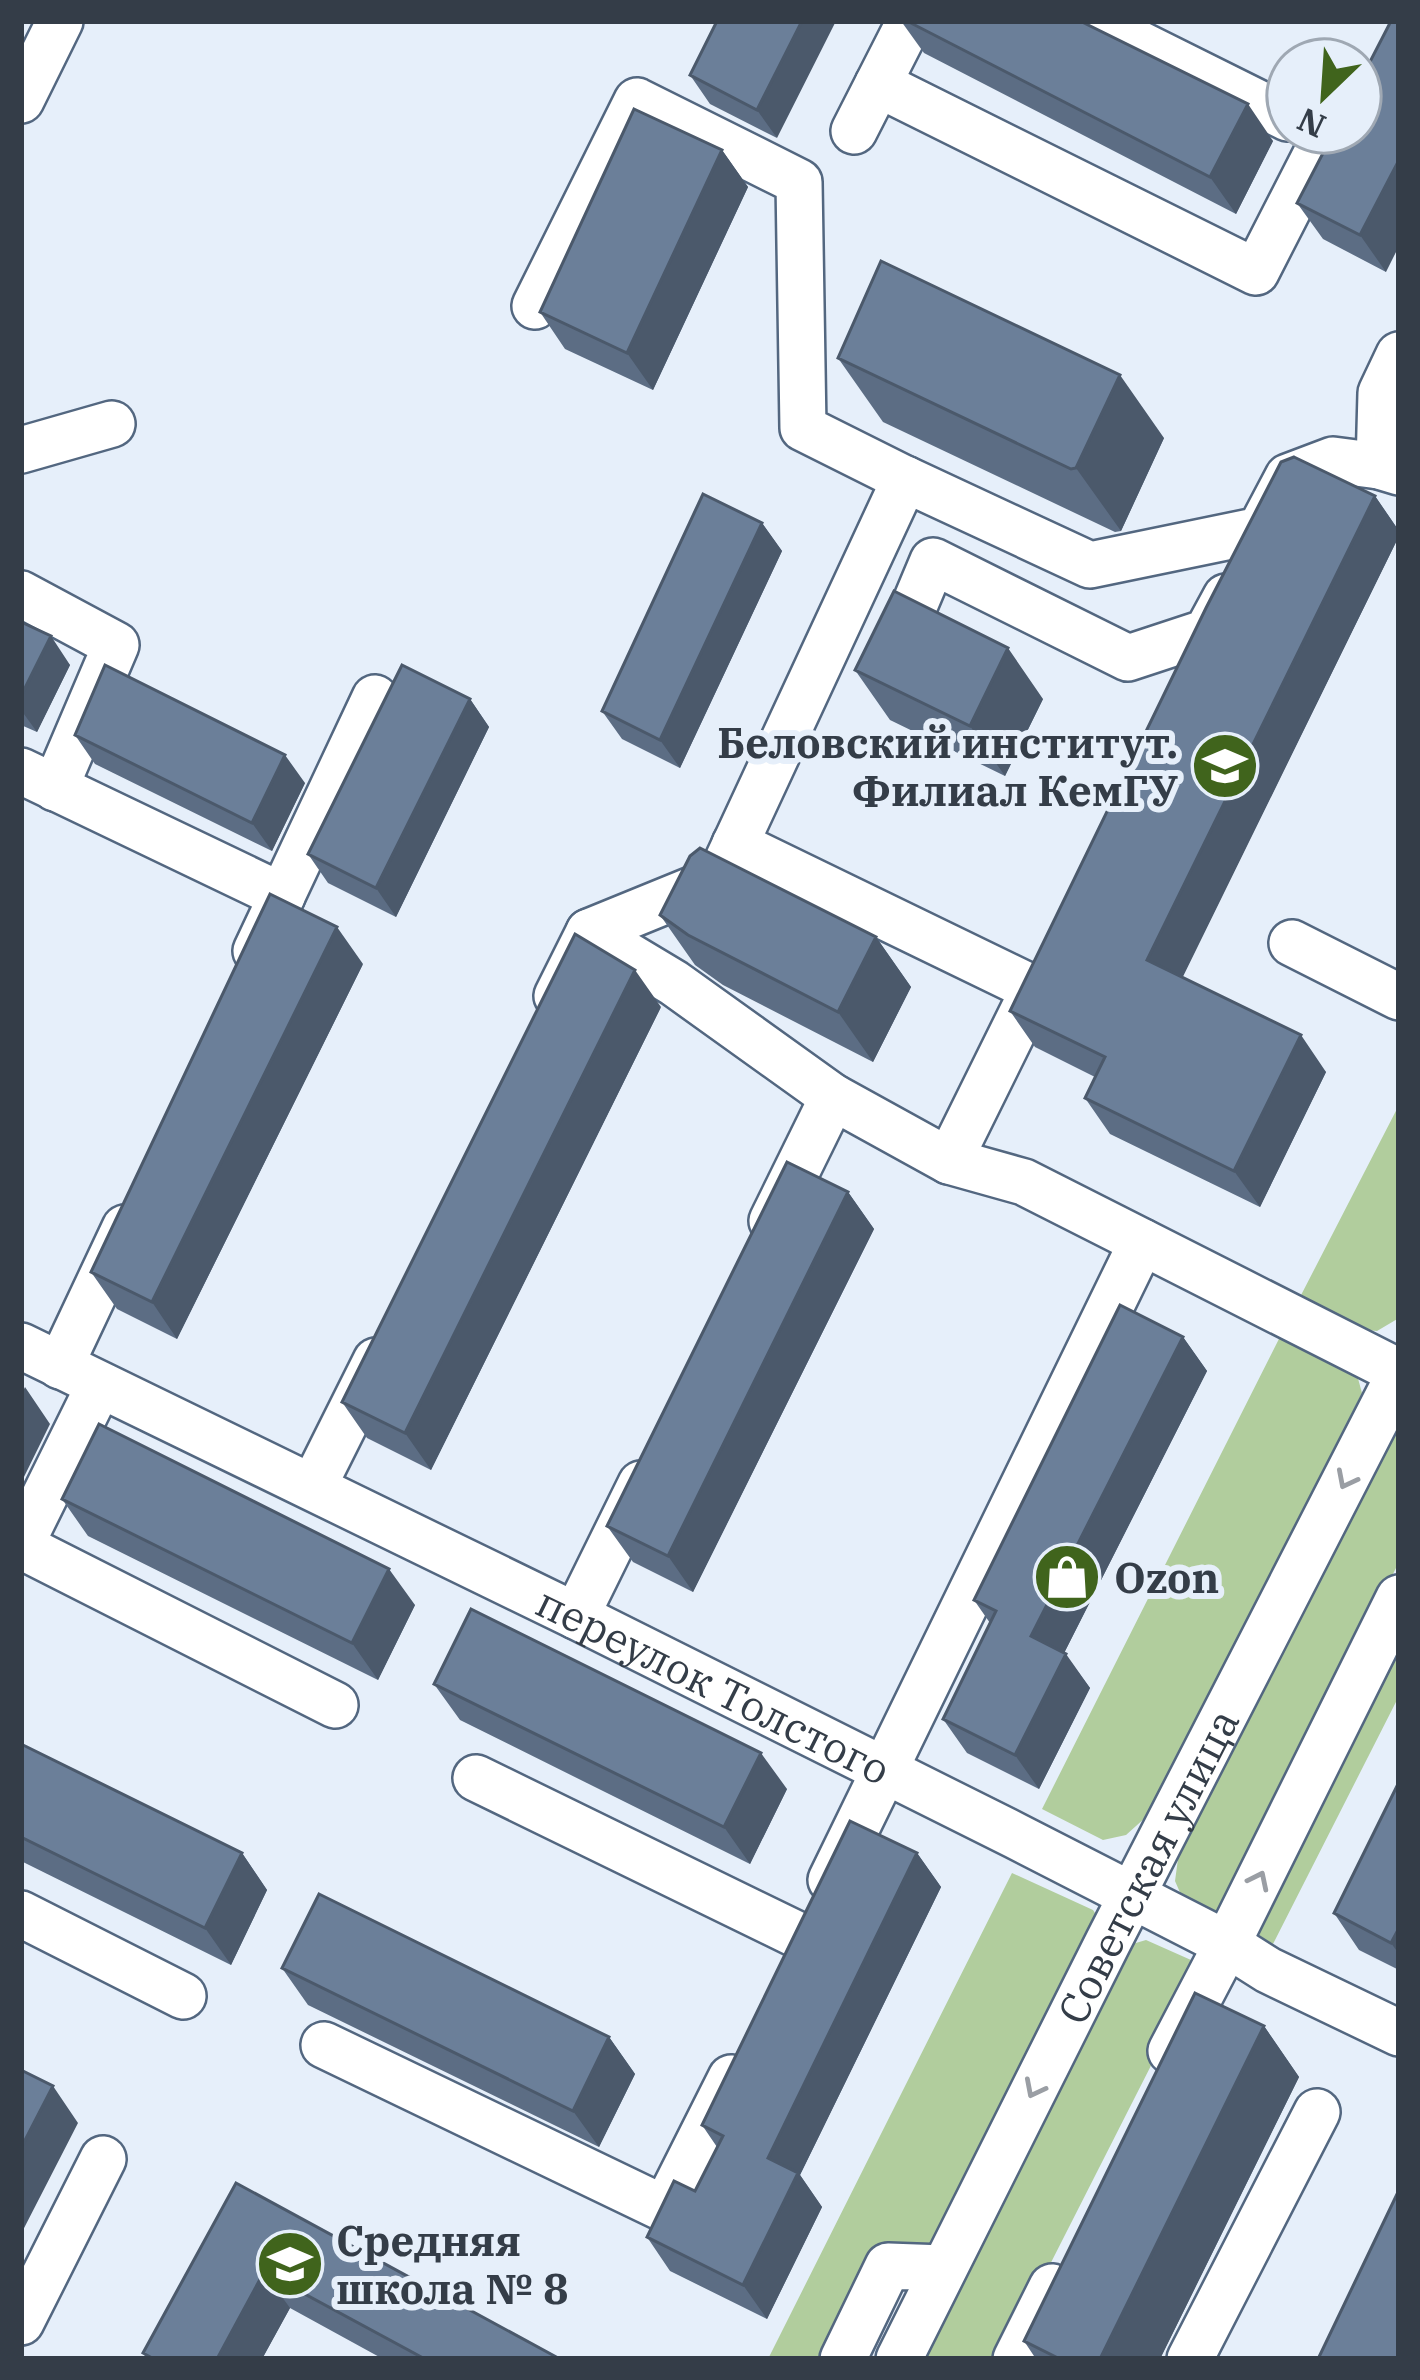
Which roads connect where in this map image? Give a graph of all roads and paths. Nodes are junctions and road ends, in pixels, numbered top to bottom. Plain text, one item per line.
1 (60, 21) edge
2 (910, 21) edge
3 (1093, 21) edge
4 (878, 84) junction
5 (21, 100) edge
6 (1264, 106) edge
7 (854, 131) dead end
8 (1315, 156) edge
9 (535, 306) dead end
10 (1399, 355) edge
11 (112, 424) dead end
12 (21, 450) edge
13 (1389, 469) edge
14 (904, 479) junction
15 (1260, 530) junction
16 (21, 594) edge
17 (912, 611) edge
18 (1208, 632) junction
19 (1187, 674) edge
20 (375, 698) dead end
21 (38, 779) edge
22 (735, 844) junction
23 (282, 896) junction
24 (589, 932) junction
25 (1292, 943) dead end
26 (1054, 947) edge
27 (242, 981) edge
28 (1034, 989) junction
29 (1399, 998) edge
30 (536, 1039) edge
31 (833, 1097) junction
32 (949, 1161) junction
33 (141, 1195) edge
34 (1142, 1242) junction
35 (751, 1263) edge
36 (398, 1316) edge
37 (60, 1366) edge
38 (1399, 1374) edge
39 (658, 1450) edge
40 (313, 1487) junction
41 (21, 1545) edge
42 (1399, 1598) edge
43 (576, 1616) junction
44 (335, 1705) dead end
45 (886, 1771) junction
46 (476, 1778) dead end
47 (1134, 1895) junction
48 (21, 1914) edge
49 (802, 1937) junction
50 (1227, 1944) junction
51 (781, 1979) edge
52 (183, 1996) dead end
53 (1399, 2033) edge
54 (749, 2042) edge
55 (324, 2045) dead end
56 (1148, 2095) edge
57 (1317, 2112) dead end
58 (103, 2159) dead end
59 (1066, 2258) edge
60 (944, 2268) junction
61 (21, 2322) edge
62 (843, 2359) edge
63 (898, 2359) edge
64 (1016, 2359) edge
65 (1190, 2359) edge

1 - 5 street
2 - 4 street
3 - 6 street
4 - 7 street
4 - 8 street
9 - 14 street
10 - 13 street
11 - 12 street
13 - 15 street
14 - 15 street
14 - 22 street
15 - 18 street
16 - 21 street
17 - 18 street
18 - 19 street
20 - 23 street
21 - 23 street
22 - 24 street
22 - 28 street
23 - 27 street
24 - 30 street
24 - 31 street
25 - 29 street
26 - 28 street
28 - 32 street
31 - 32 street
31 - 35 street
32 - 34 street
33 - 37 street
34 - 38 street
34 - 45 street
36 - 40 street
37 - 40 street, переулок Толстого
37 - 41 street
38 -> 47 street, Советская улица
39 - 43 street
40 - 43 street, переулок Толстого
41 - 44 street
50 -> 42 street
43 - 45 street, переулок Толстого
45 - 47 street, переулок Толстого
45 - 49 street
46 - 49 street
47 - 50 street, переулок Толстого
47 -> 60 street, Советская улица
48 - 52 street
49 - 51 street
50 - 53 street, переулок Толстого
50 - 56 street
54 - 55 street
57 - 65 street
58 - 61 street
59 - 64 street
60 - 62 street
60 - 63 street, Советская улица

